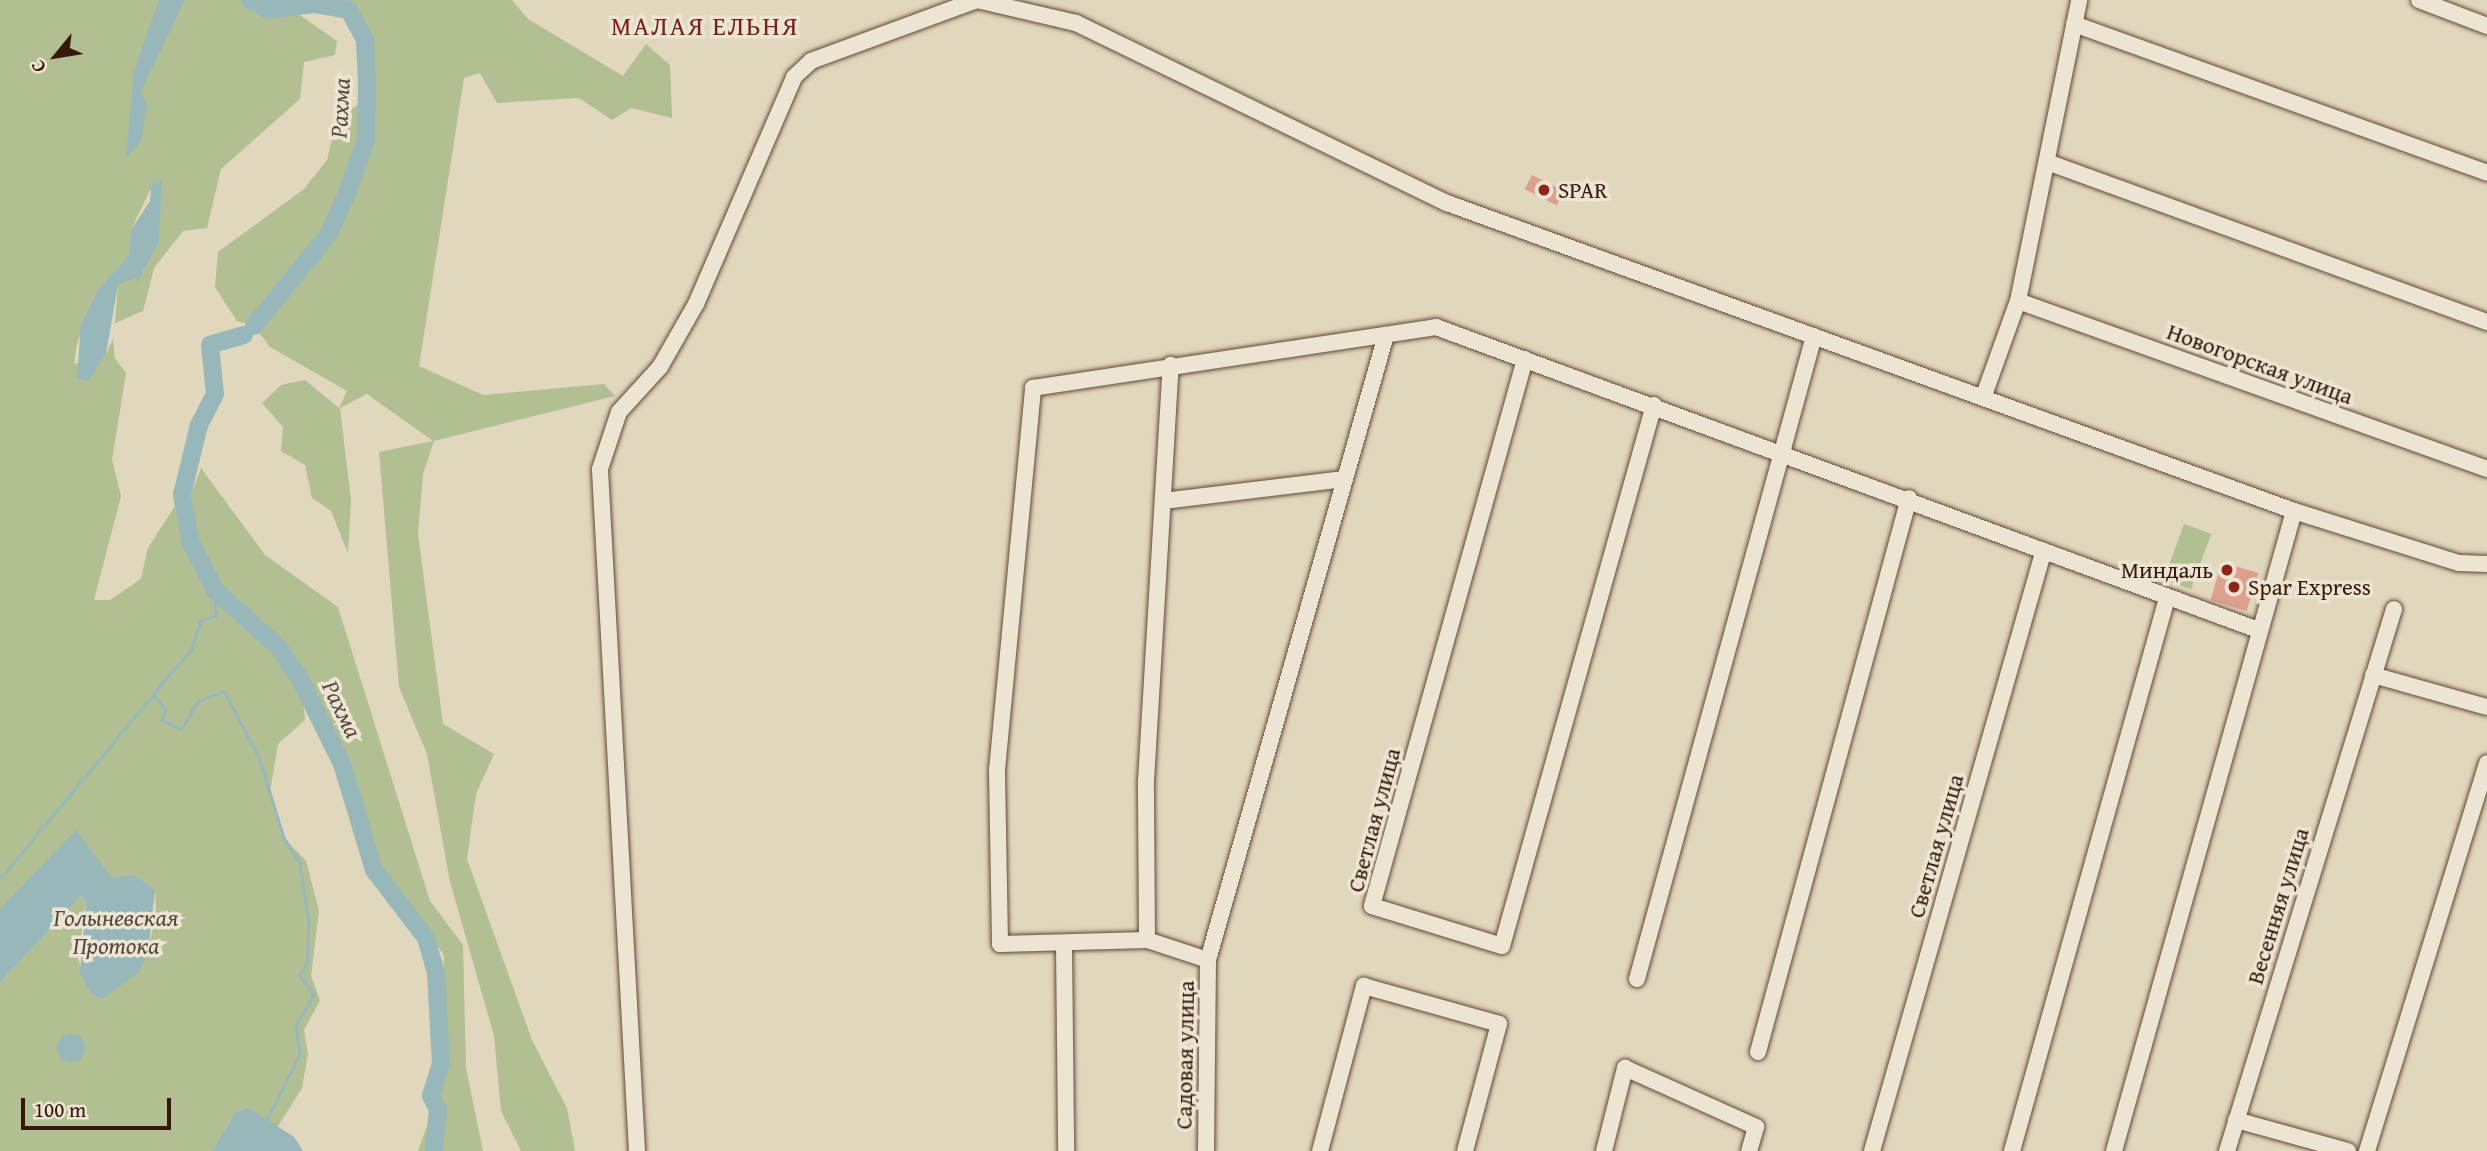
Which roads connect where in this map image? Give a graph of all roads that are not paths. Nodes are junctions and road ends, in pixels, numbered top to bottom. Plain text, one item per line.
1 (2079, 0) edge
2 (2419, 0) edge
3 (2074, 24) junction
4 (2487, 26) edge
5 (2047, 162) junction
6 (2487, 173) edge
7 (2018, 301) junction
8 (2487, 322) edge
9 (1386, 335) junction
10 (1814, 336) junction
11 (1525, 359) junction
12 (1171, 365) junction
13 (1983, 398) junction
14 (1654, 405) junction
15 (1786, 452) junction
16 (2487, 469) edge
17 (1345, 479) junction
18 (1909, 498) junction
19 (1163, 501) junction
20 (2294, 511) junction
21 (2043, 553) junction
22 (2487, 564) edge
23 (2167, 598) junction
24 (2394, 609) dead end
25 (2258, 630) junction
26 (2373, 675) junction
27 (2487, 707) edge
28 (2487, 762) edge
29 (1147, 940) junction
30 (1064, 944) junction
31 (1208, 960) junction
32 (1637, 979) dead end
33 (1758, 1052) dead end
34 (2236, 1120) junction
35 (637, 1151) edge
36 (1066, 1151) edge
37 (1206, 1151) edge
38 (1320, 1151) edge
39 (1465, 1151) edge
40 (1604, 1151) edge
41 (1749, 1151) edge
42 (1872, 1151) edge
43 (2012, 1151) edge
44 (2114, 1151) edge
45 (2227, 1151) edge
46 (2348, 1151) edge
47 (2367, 1151) edge

1 - 3 street
2 - 4 street
3 - 5 street
3 - 6 street
5 - 7 street
5 - 8 street
7 - 13 street
7 - 16 street, Новогорская улица
9 - 11 street
9 - 12 street
9 - 17 street
10 - 13 street
10 - 15 street
10 - 35 street
11 - 14 street
11 - 14 street, Светлая улица
12 - 19 street
12 - 30 street
13 - 20 street
14 - 15 street
15 - 18 street
15 - 32 street
17 - 19 street
17 - 31 street
18 - 21 street
18 - 33 street
19 - 29 street
20 - 22 street
20 - 25 street
21 - 23 street
21 - 42 street, Светлая улица
23 - 25 street
23 - 43 street
24 - 26 street, Весенняя улица
25 - 44 street
26 - 27 street
26 - 34 street, Весенняя улица
28 - 47 street
29 - 30 street
29 - 31 street
30 - 36 street
31 - 37 street, Садовая улица
34 - 45 street, Весенняя улица
34 - 46 street
38 - 39 street
40 - 41 street

